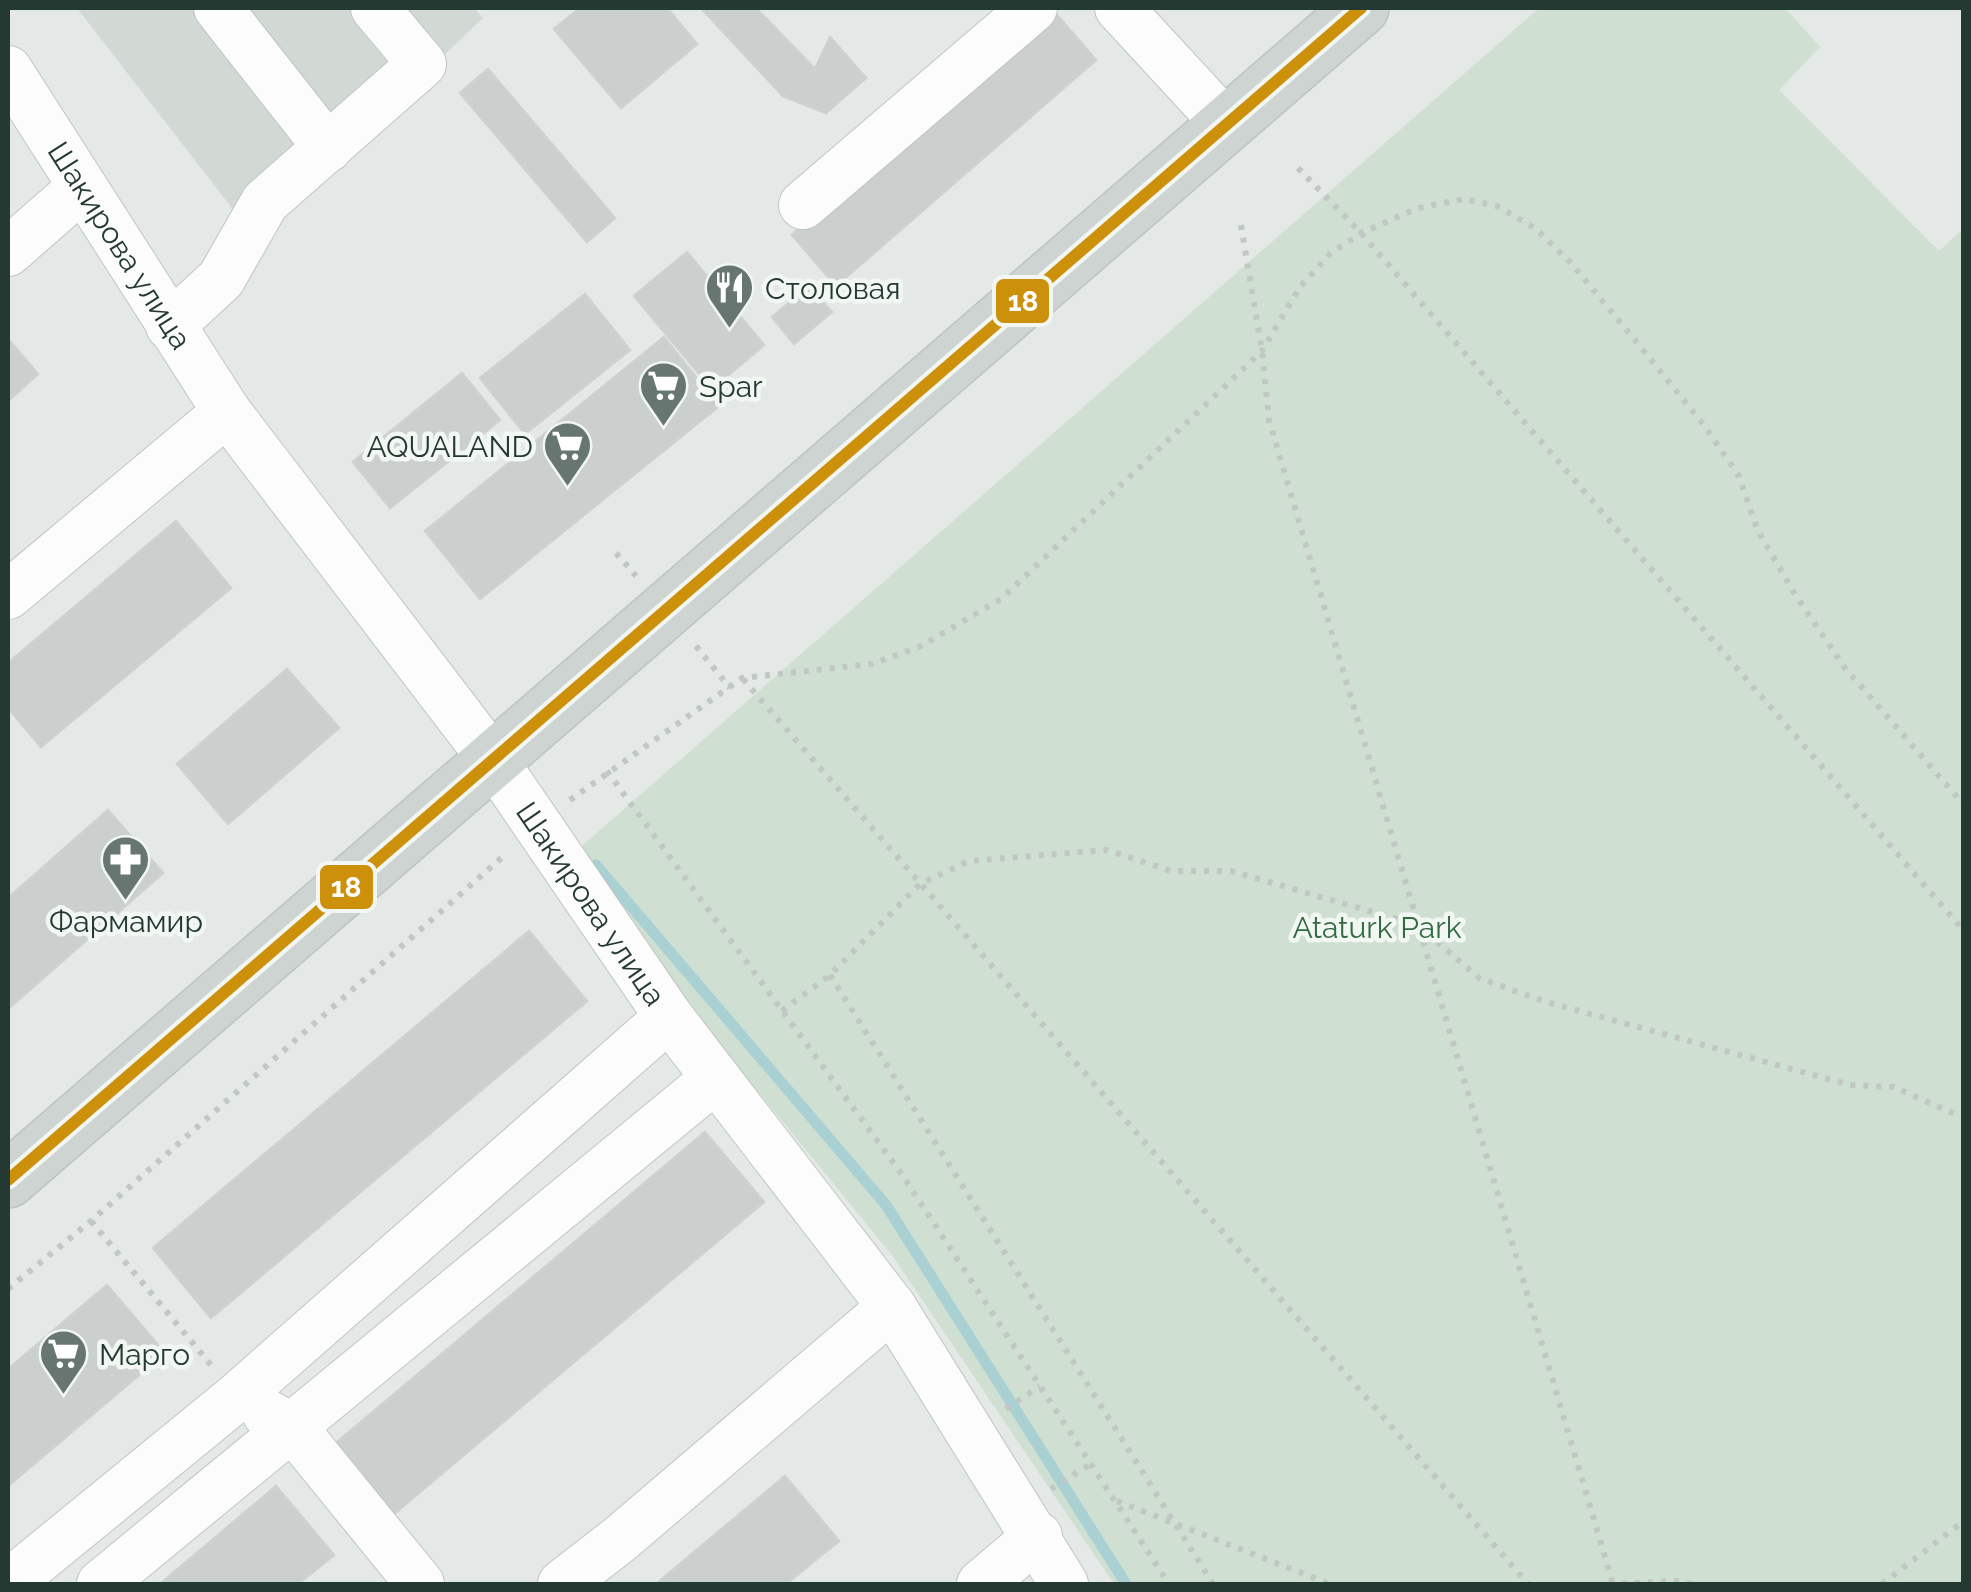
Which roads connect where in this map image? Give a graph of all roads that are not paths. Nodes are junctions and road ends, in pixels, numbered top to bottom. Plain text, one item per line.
1 (218, 8) edge
2 (375, 8) edge
3 (1032, 8) edge
4 (1119, 8) edge
5 (1360, 8) edge
6 (8, 70) edge
7 (1226, 124) junction
8 (328, 148) junction
9 (82, 187) junction
10 (803, 205) dead end
11 (8, 252) edge
12 (170, 326) junction
13 (227, 412) junction
14 (8, 595) edge
15 (493, 760) junction
16 (669, 1017) junction
17 (716, 1078) junction
18 (8, 1180) edge
19 (892, 1307) junction
20 (237, 1397) junction
21 (294, 1428) junction
22 (1042, 1514) junction
23 (8, 1584) edge
24 (101, 1584) edge
25 (420, 1584) edge
26 (562, 1584) edge
27 (982, 1584) edge
28 (1064, 1584) edge

1 - 8 street
2 - 8 street
3 - 10 street
4 - 7 street
5 - 7 main road
6 - 9 street, Шакирова улица
7 - 15 main road
8 - 12 street
9 - 11 street
9 - 12 street, Шакирова улица
12 - 13 street, Шакирова улица
13 - 14 street
13 - 15 street, Шакирова улица
15 - 16 street, Шакирова улица
15 - 18 main road
16 - 17 street, Шакирова улица
16 - 20 street
17 - 19 street, Шакирова улица
17 - 21 street
19 - 22 street, Шакирова улица
19 - 26 street
20 - 21 street
20 - 23 street
21 - 24 street
21 - 25 street
22 - 27 street
22 - 28 street, Шакирова улица

